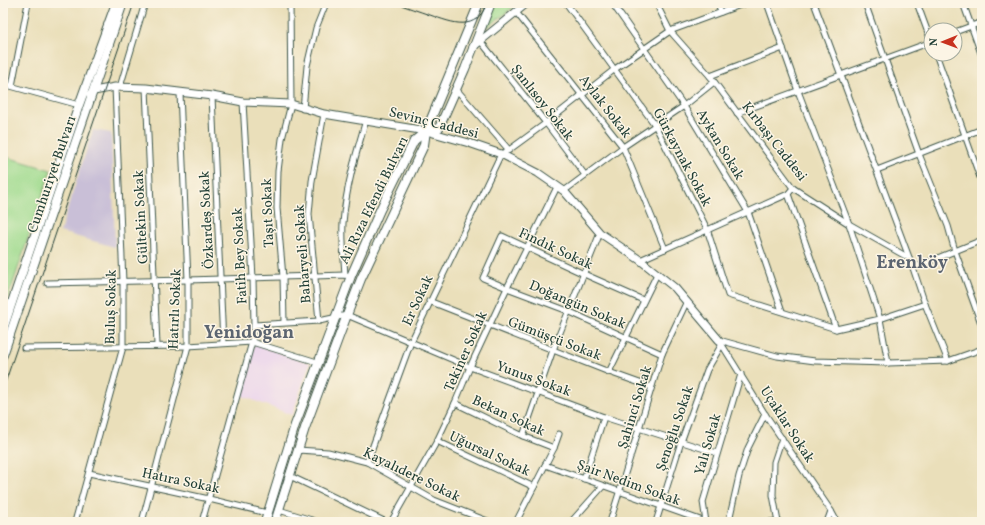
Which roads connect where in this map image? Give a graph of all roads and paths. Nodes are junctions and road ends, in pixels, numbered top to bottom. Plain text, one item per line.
1 (28, 3) edge
2 (116, 3) edge
3 (123, 3) edge
4 (145, 3) edge
5 (290, 3) edge
6 (326, 3) edge
7 (479, 3) edge
8 (491, 3) edge
9 (527, 3) edge
10 (566, 3) edge
11 (612, 3) edge
12 (656, 3) edge
13 (718, 3) edge
14 (746, 3) edge
15 (767, 3) edge
16 (814, 3) edge
17 (865, 3) edge
18 (917, 3) edge
19 (963, 3) edge
20 (516, 12) junction
21 (721, 12) junction
22 (924, 22) edge
23 (982, 22) edge
24 (971, 26) junction
25 (963, 29) edge
26 (670, 31) junction
27 (484, 41) junction
28 (923, 44) edge
29 (473, 47) junction
30 (783, 48) junction
31 (645, 49) junction
32 (982, 56) edge
33 (884, 59) junction
34 (939, 62) edge
35 (465, 69) junction
36 (615, 70) junction
37 (451, 71) junction
38 (841, 75) junction
39 (710, 76) junction
40 (714, 82) junction
41 (3, 84) edge
42 (12, 86) junction
43 (117, 87) junction
44 (146, 88) junction
45 (456, 89) junction
46 (94, 91) junction
47 (798, 91) junction
48 (180, 92) junction
49 (212, 96) junction
50 (583, 96) junction
51 (243, 102) junction
52 (291, 104) junction
53 (79, 105) junction
54 (684, 106) junction
55 (304, 109) junction
56 (737, 113) junction
57 (324, 114) junction
58 (366, 120) junction
59 (546, 123) junction
60 (655, 125) junction
61 (982, 129) edge
62 (426, 131) junction
63 (965, 136) junction
64 (623, 147) junction
65 (509, 150) junction
66 (501, 154) junction
67 (919, 154) junction
68 (877, 170) junction
69 (585, 176) junction
70 (982, 183) edge
71 (557, 187) junction
72 (793, 188) junction
73 (564, 191) junction
74 (788, 194) junction
75 (748, 212) junction
76 (849, 224) junction
77 (707, 230) junction
78 (600, 233) junction
79 (982, 240) edge
80 (527, 248) junction
81 (665, 249) junction
82 (955, 251) junction
83 (909, 258) junction
84 (640, 260) junction
85 (913, 268) junction
86 (584, 274) junction
87 (657, 274) junction
88 (315, 276) junction
89 (348, 276) junction
90 (282, 277) junction
91 (253, 278) junction
92 (483, 278) joint
93 (221, 279) junction
94 (188, 280) junction
95 (155, 281) junction
96 (123, 282) junction
97 (47, 283) dead end
98 (507, 288) junction
99 (643, 300) junction
100 (429, 301) junction
101 (687, 301) junction
102 (926, 304) junction
103 (568, 311) junction
104 (782, 311) junction
105 (347, 315) junction
106 (334, 319) junction
107 (880, 319) junction
108 (319, 321) junction
109 (284, 322) junction
110 (254, 325) junction
111 (490, 326) junction
112 (982, 326) edge
113 (3, 329) edge
114 (836, 329) junction
115 (625, 337) junction
116 (252, 342) junction
117 (411, 342) junction
118 (721, 342) junction
119 (223, 343) junction
120 (157, 345) junction
121 (188, 346) junction
122 (123, 347) junction
123 (24, 348) dead end
124 (982, 349) edge
125 (553, 350) junction
126 (3, 354) edge
127 (662, 354) junction
128 (948, 361) junction
129 (317, 362) junction
130 (888, 363) junction
131 (470, 367) junction
132 (609, 372) junction
133 (741, 374) junction
134 (651, 387) junction
135 (539, 392) junction
136 (455, 404) junction
137 (765, 414) junction
138 (604, 417) junction
139 (640, 428) junction
140 (559, 434) dead end
141 (523, 436) junction
142 (782, 438) junction
143 (436, 441) junction
144 (681, 442) junction
145 (554, 448) junction
146 (298, 450) junction
147 (717, 453) junction
148 (367, 462) junction
149 (545, 465) junction
150 (88, 473) junction
151 (290, 476) junction
152 (584, 479) junction
153 (151, 486) junction
154 (603, 486) junction
155 (534, 487) junction
156 (410, 488) junction
157 (620, 492) junction
158 (209, 499) junction
159 (661, 506) junction
160 (279, 510) junction
161 (831, 511) junction
162 (267, 513) junction
163 (730, 516) dead end
164 (306, 521) edge
165 (699, 521) edge
166 (75, 522) edge
167 (142, 522) edge
168 (202, 522) edge
169 (265, 522) edge
170 (275, 522) edge
171 (318, 522) edge
172 (386, 522) edge
173 (391, 522) edge
174 (490, 522) edge
175 (516, 522) edge
176 (571, 522) edge
177 (610, 522) edge
178 (656, 522) edge
179 (706, 522) edge
180 (770, 522) edge
181 (778, 522) edge
182 (826, 522) edge
183 (837, 522) edge

1 - 42 street
2 - 53 main road, Cumhuriyet Bulvarı
3 - 46 main road, Cumhuriyet Bulvarı
4 - 43 street, Buluş Sokak
5 - 52 street, Taşıt Sokak
6 - 55 street
7 - 37 main road
8 - 29 main road
9 - 20 main road
10 - 36 street, Gürkaynak Sokak
11 - 31 street, Aykan Sokak
12 - 26 street, Kırbaşı Caddesi
13 - 21 street
14 - 21 street
15 - 30 street
16 - 38 street
17 - 33 street
18 - 22 street
19 - 24 street
20 - 27 main road
20 - 50 street, Aylak Sokak
21 - 26 street
23 - 24 street
24 - 25 street
24 - 32 street
26 - 31 street
26 - 39 street, Kırbaşı Caddesi
27 - 29 main road
27 - 35 main road
27 - 59 street, Şanlısoy Sokak
28 - 33 street
29 - 35 main road
29 - 37 main road
30 - 39 street
30 - 47 street
31 - 36 street
31 - 54 street, Aykan Sokak
33 - 38 street
33 - 67 street
34 - 63 street
35 - 45 main road
36 - 50 street
36 - 60 street, Gürkaynak Sokak
37 - 62 main road
38 - 47 street
38 - 68 street
39 - 40 street, Kırbaşı Caddesi
40 - 54 street
40 - 56 street, Kırbaşı Caddesi
41 - 42 street
42 - 53 street
43 - 44 main road, Sevinç Caddesi
43 - 46 main road, Sevinç Caddesi
43 - 96 street, Buluş Sokak
44 - 48 main road, Sevinç Caddesi
44 - 95 street, Gültekin Sokak
45 - 62 main road
45 - 65 street
46 - 53 main road
46 - 126 main road, Cumhuriyet Bulvarı
47 - 56 street
47 - 76 street
48 - 49 main road, Sevinç Caddesi
48 - 94 street, Hatırlı Sokak
49 - 51 main road, Sevinç Caddesi
49 - 93 street, Özkardeş Sokak
50 - 59 street
50 - 64 street, Aylak Sokak
51 - 52 main road, Sevinç Caddesi
51 - 91 street, Fatih Bey Sokak
52 - 55 main road, Sevinç Caddesi
52 - 90 street, Taşıt Sokak
53 - 113 main road, Cumhuriyet Bulvarı
54 - 60 street
54 - 75 street, Aykan Sokak
55 - 57 main road, Sevinç Caddesi
56 - 72 street, Kırbaşı Caddesi
57 - 58 main road, Sevinç Caddesi
57 - 88 street, Baharyeli Sokak
58 - 62 main road, Sevinç Caddesi
58 - 89 street
59 - 65 street
59 - 69 street, Şanlısoy Sokak
60 - 64 street
60 - 77 street, Gürkaynak Sokak
61 - 63 street
62 - 66 main road, Sevinç Caddesi
62 - 89 main road, Ali Rıza Efendi Bulvarı
62 - 105 main road, Ali Rıza Efendi Bulvarı
63 - 67 street
63 - 70 street
64 - 69 street
64 - 81 street, Aylak Sokak
65 - 66 street
66 - 71 main road, Sevinç Caddesi
66 - 100 street, Er Sokak
67 - 68 street
67 - 82 street
68 - 83 street
69 - 73 street
71 - 73 main road, Sevinç Caddesi
71 - 80 street, Tekiner Sokak
72 - 74 street
72 - 76 street, Kırbaşı Caddesi
73 - 78 main road, Sevinç Caddesi
74 - 75 street
74 - 114 street
75 - 77 street
75 - 104 street, Aykan Sokak
76 - 83 street, Kırbaşı Caddesi
76 - 107 street
77 - 81 street
77 - 104 street, Gürkaynak Sokak
78 - 84 main road, Sevinç Caddesi
78 - 86 street
79 - 82 street
80 - 86 street, Fındık Sokak
80 - 92 street, Fındık Sokak
80 - 98 street, Tekiner Sokak
81 - 84 street
82 - 85 street
82 - 112 street
83 - 85 street
84 - 87 main road, Sevinç Caddesi
85 - 102 street
86 - 99 street, Fındık Sokak
86 - 103 street
87 - 99 street
87 - 101 main road, Sevinç Caddesi
88 - 89 street
88 - 90 street
88 - 108 street, Baharyeli Sokak
89 - 106 main road, Ali Rıza Efendi Bulvarı
90 - 91 street
90 - 109 street, Taşıt Sokak
91 - 93 street
91 - 110 street, Fatih Bey Sokak
92 - 98 street, Doğangün Sokak
93 - 94 street
93 - 119 street, Özkardeş Sokak
94 - 95 street
94 - 121 street, Hatırlı Sokak
95 - 96 street
95 - 120 street, Gültekin Sokak
96 - 97 street
96 - 122 street, Buluş Sokak
98 - 103 street, Doğangün Sokak
98 - 111 street, Tekiner Sokak
99 - 115 street
100 - 111 street, Gümüşçü Sokak
100 - 117 street, Er Sokak
101 - 118 main road, Sevinç Caddesi
101 - 127 street, Şahinci Sokak
102 - 107 street
102 - 128 street
103 - 115 street, Doğangün Sokak
103 - 125 street
104 - 114 street
105 - 106 street
105 - 117 street, Yunus Sokak
105 - 146 main road, Ali Rıza Efendi Bulvarı
106 - 108 street
106 - 129 main road, Ali Rıza Efendi Bulvarı
107 - 114 street
107 - 130 street
108 - 109 street
109 - 110 street
110 - 116 street, Fatih Bey Sokak
111 - 125 street, Gümüşçü Sokak
111 - 131 street, Tekiner Sokak
115 - 127 street, Doğangün Sokak
115 - 132 street
116 - 119 street
116 - 129 street
116 - 158 street, Fatih Bey Sokak
117 - 131 street, Yunus Sokak
117 - 148 street, Er Sokak
118 - 130 street
118 - 133 street, Uçaklar Sokak
118 - 144 street, Şenoğlu Sokak
119 - 121 street
120 - 121 street
120 - 122 street
121 - 153 street, Hatırlı Sokak
122 - 123 street
122 - 150 street, Buluş Sokak
124 - 128 street
125 - 132 street, Gümüşçü Sokak
125 - 135 street
127 - 134 street, Şahinci Sokak
128 - 130 street
129 - 162 main road, Ali Rıza Efendi Bulvarı
131 - 135 street, Yunus Sokak
131 - 136 street, Tekiner Sokak
132 - 134 street, Gümüşçü Sokak
133 - 137 street, Uçaklar Sokak
133 - 147 street, Yalı Sokak
134 - 139 street, Şahinci Sokak
135 - 138 street, Yunus Sokak
135 - 141 street
136 - 141 street, Bekan Sokak
136 - 143 street, Tekiner Sokak
137 - 142 street, Uçaklar Sokak
137 - 163 street
138 - 139 street, Yunus Sokak
138 - 152 street
139 - 144 street, Yunus Sokak
139 - 157 street, Şahinci Sokak
140 - 145 street
141 - 145 street, Bekan Sokak
142 - 161 street, Uçaklar Sokak
142 - 181 street
143 - 155 street, Uğursal Sokak
143 - 156 street, Tekiner Sokak
144 - 147 street, Yunus Sokak
144 - 159 street, Şenoğlu Sokak
145 - 149 street
146 - 148 street, Kayalıdere Sokak
146 - 151 main road, Ali Rıza Efendi Bulvarı
147 - 179 street, Yalı Sokak
148 - 156 street, Kayalıdere Sokak
149 - 152 street, Şair Nedim Sokak
149 - 155 street
150 - 153 street, Hatıra Sokak
150 - 166 street, Buluş Sokak
151 - 160 main road, Ali Rıza Efendi Bulvarı
151 - 172 street
152 - 154 street, Şair Nedim Sokak
153 - 158 street, Hatıra Sokak
153 - 167 street, Hatırlı Sokak
154 - 157 street, Şair Nedim Sokak
154 - 176 street
155 - 175 street
156 - 173 street, Tekiner Sokak
156 - 174 street, Kayalıdere Sokak
157 - 159 street, Şair Nedim Sokak
157 - 177 street, Şahinci Sokak
158 - 162 street, Hatıra Sokak
158 - 168 street, Fatih Bey Sokak
159 - 165 street, Şair Nedim Sokak
159 - 178 street, Şenoğlu Sokak
160 - 164 street
160 - 170 main road, Ali Rıza Efendi Bulvarı
161 - 182 street
161 - 183 street, Uçaklar Sokak
162 - 169 main road, Ali Rıza Efendi Bulvarı
164 - 171 street
165 - 179 street, Şair Nedim Sokak
180 - 181 street

